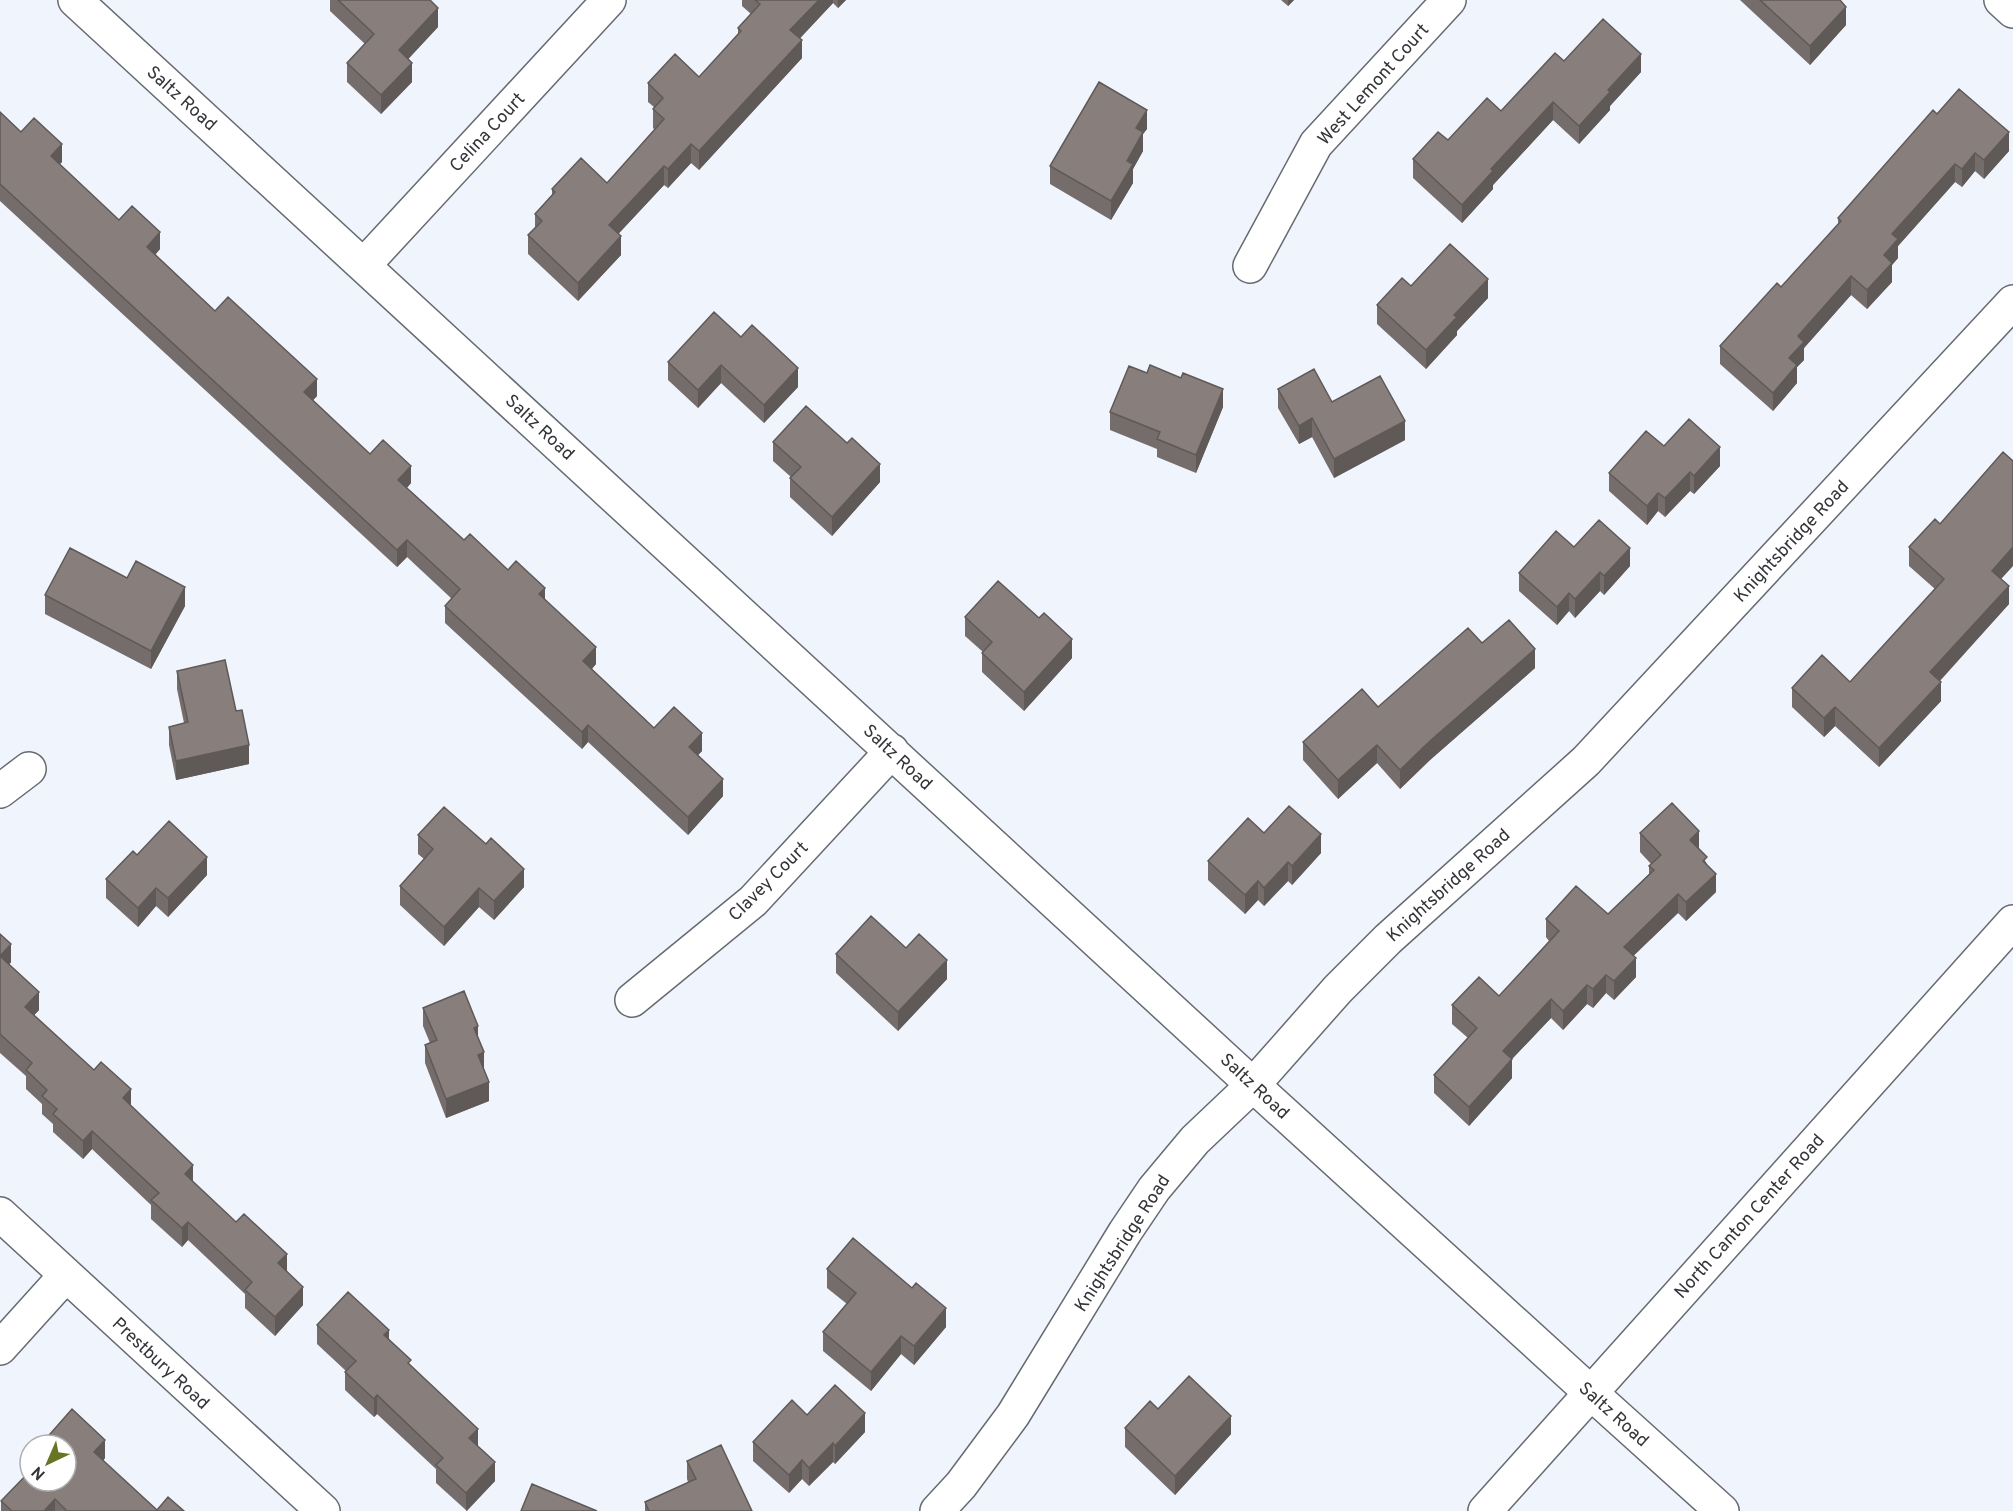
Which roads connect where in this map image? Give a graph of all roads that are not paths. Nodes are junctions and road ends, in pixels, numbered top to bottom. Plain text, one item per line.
1 (75, 0) edge
2 (609, 0) edge
3 (1449, 0) edge
4 (2001, 0) edge
5 (2013, 11) edge
6 (364, 265) junction
7 (1250, 266) dead end
8 (2013, 302) edge
9 (892, 751) junction
10 (29, 769) dead end
11 (0, 791) edge
12 (2013, 921) edge
13 (632, 1000) dead end
14 (1253, 1085) junction
15 (0, 1214) edge
16 (66, 1275) junction
17 (0, 1348) edge
18 (1591, 1393) junction
19 (323, 1511) edge
20 (937, 1511) edge
21 (1485, 1511) edge
22 (1722, 1511) edge

1 - 6 street, Saltz Road
2 - 6 street, Celina Court
3 - 7 street, West Lemont Court
4 - 5 street
6 - 9 street, Saltz Road
8 - 14 street, Knightsbridge Road
9 - 13 street, Clavey Court
9 - 14 street, Saltz Road
10 - 11 street
12 - 18 street, North Canton Center Road
14 - 18 street, Saltz Road
14 - 20 street, Knightsbridge Road
15 - 16 street, Prestbury Road
16 - 17 street
16 - 19 street, Prestbury Road
18 - 21 street, North Canton Center Road
18 - 22 street, Saltz Road

